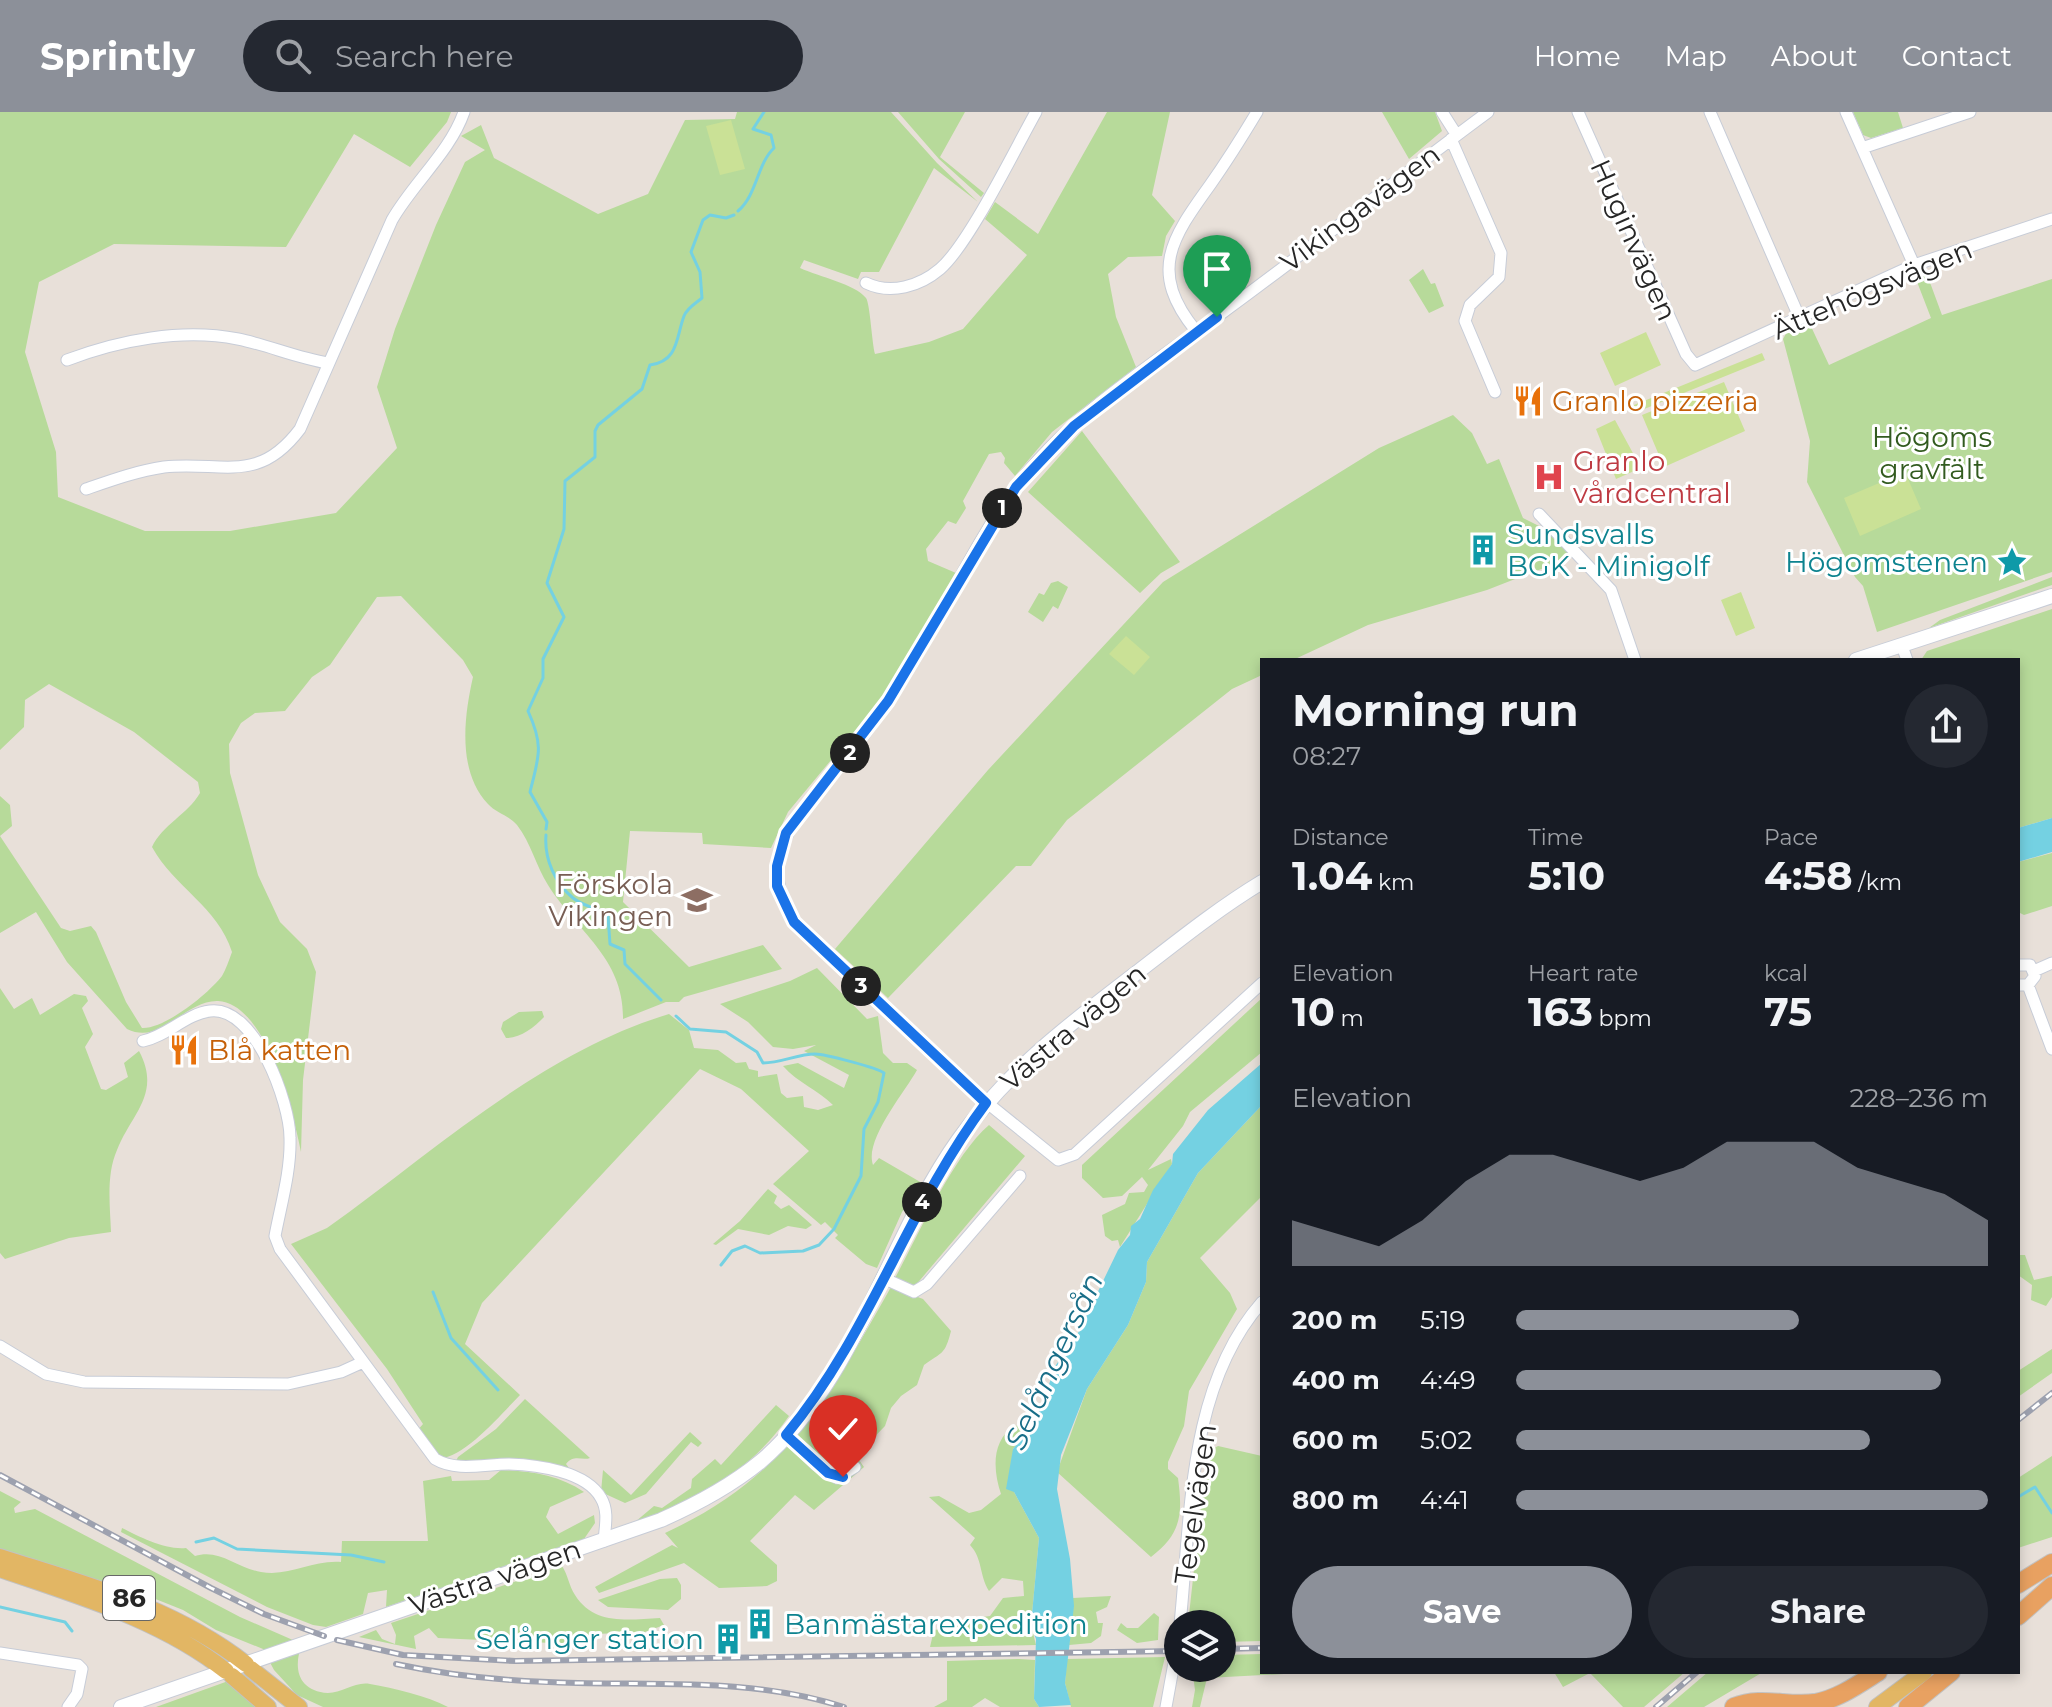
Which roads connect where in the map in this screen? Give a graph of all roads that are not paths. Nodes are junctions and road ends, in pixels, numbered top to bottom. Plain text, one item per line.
1 (464, 112) edge
2 (1036, 112) edge
3 (1257, 112) edge
4 (1442, 112) edge
5 (1488, 112) edge
6 (1578, 112) edge
7 (1710, 112) edge
8 (1846, 112) edge
9 (1970, 112) edge
10 (1454, 136) junction
11 (1862, 148) junction
12 (2052, 219) edge
13 (1914, 265) junction
14 (866, 283) dead end
15 (1800, 319) junction
16 (1196, 331) junction
17 (67, 360) dead end
18 (328, 363) junction
19 (1695, 365) joint
20 (1495, 392) dead end
21 (86, 489) dead end
22 (1539, 514) dead end
23 (2052, 596) edge
24 (1905, 653) edge
25 (1634, 658) edge
26 (1870, 658) edge
27 (1260, 883) edge
28 (2052, 963) edge
29 (2020, 964) edge
30 (2034, 971) junction
31 (1260, 985) edge
32 (2023, 985) edge
33 (143, 1041) dead end
34 (2052, 1049) edge
35 (986, 1103) junction
36 (1020, 1176) dead end
37 (883, 1278) junction
38 (1260, 1305) edge
39 (0, 1346) edge
40 (363, 1362) junction
41 (786, 1435) junction
42 (855, 1467) dead end
43 (604, 1541) junction
44 (0, 1557) edge
45 (2052, 1563) edge
46 (0, 1569) edge
47 (2052, 1578) edge
48 (2020, 1583) edge
49 (2052, 1586) edge
50 (2020, 1602) edge
51 (1182, 1610) edge
52 (2020, 1614) edge
53 (0, 1653) edge
54 (249, 1666) junction
55 (222, 1674) junction
56 (1875, 1674) edge
57 (1921, 1674) edge
58 (1949, 1674) edge
59 (1171, 1682) edge
60 (1778, 1702) junction
61 (68, 1707) edge
62 (121, 1707) edge
63 (268, 1707) edge
64 (299, 1707) edge
65 (1166, 1707) edge
66 (1734, 1707) edge
67 (1759, 1707) edge
68 (1877, 1707) edge
69 (1908, 1707) edge

1 - 18 street
2 - 14 street
3 - 16 street
4 - 10 street
5 - 10 street, Vikingavägen
6 - 19 street, Huginvägen
7 - 15 street
8 - 11 street
9 - 11 street
10 - 16 street, Vikingavägen
10 - 20 street, Vikingavägen
11 - 13 street
12 - 13 street, Ättehögsvägen
13 - 15 street, Ättehögsvägen
15 - 19 street, Ättehögsvägen
16 - 35 street, Vikingavägen
17 - 18 street
18 - 21 street
22 - 25 street
23 - 24 street
24 - 26 street
27 - 35 street, Västra vägen
28 - 30 street
29 - 30 street
30 - 32 street
31 - 35 street, Vikingavägen
32 - 34 street
33 - 40 street
35 - 37 street, Västra vägen
36 - 37 street
37 - 41 street, Västra vägen
38 - 51 street, Tegelvägen
39 - 40 street
40 - 43 street, Västra vägen
41 - 42 street
41 - 43 street, Västra vägen
43 - 54 street, Västra vägen
44 - 54 main road, 86
45 - 48 highway
46 - 55 main road, 86
47 - 50 main road
49 - 52 highway
53 - 61 street
54 - 55 street, Västra vägen
54 - 64 main road, 86
55 - 62 street
55 - 63 main road, 86
56 - 60 highway
57 - 68 main road
58 - 69 highway
59 - 65 street
60 - 66 highway
60 - 67 main road

